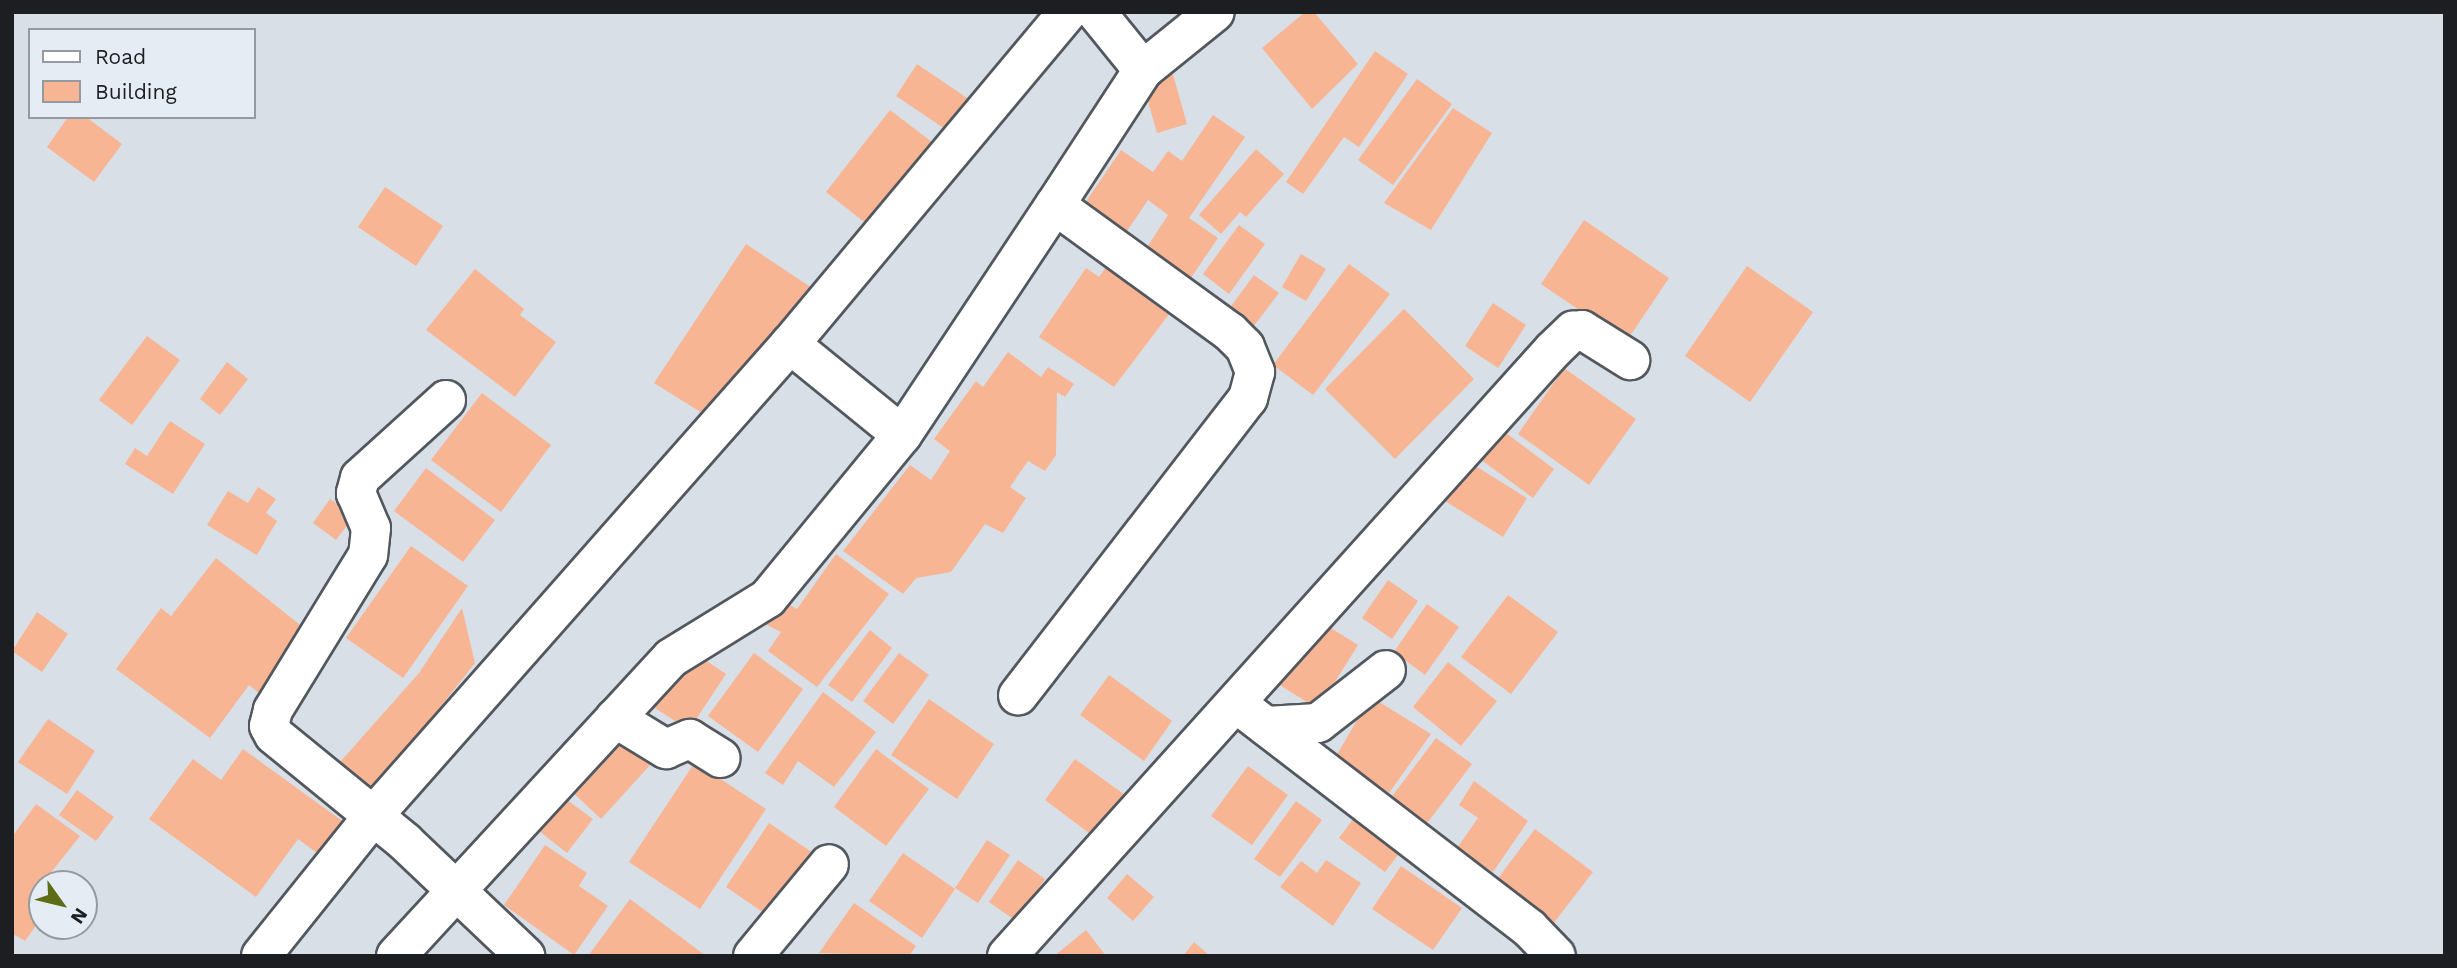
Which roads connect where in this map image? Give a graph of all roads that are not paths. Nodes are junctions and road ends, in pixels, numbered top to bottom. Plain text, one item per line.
1 (1068, 12) edge
2 (1215, 12) edge
3 (1100, 18) edge
4 (1140, 66) junction
5 (1055, 205) junction
6 (790, 344) junction
7 (1630, 360) dead end
8 (446, 400) dead end
9 (894, 429) junction
10 (1386, 670) dead end
11 (1018, 696) dead end
12 (1251, 715) junction
13 (615, 718) junction
14 (721, 758) dead end
15 (373, 816) junction
16 (829, 864) dead end
17 (449, 884) junction
18 (261, 956) edge
19 (396, 956) edge
20 (525, 956) edge
21 (753, 956) edge
22 (1007, 956) edge
23 (1556, 956) edge

1 - 6 street
2 - 4 street
3 - 4 street
4 - 5 street
5 - 9 street
5 - 11 street
6 - 9 street
6 - 15 street
7 - 12 street
8 - 15 street
9 - 13 street
10 - 12 street
12 - 22 street
12 - 23 street
13 - 14 street
13 - 17 street
15 - 17 street
15 - 18 street
16 - 21 street
17 - 19 street
17 - 20 street

